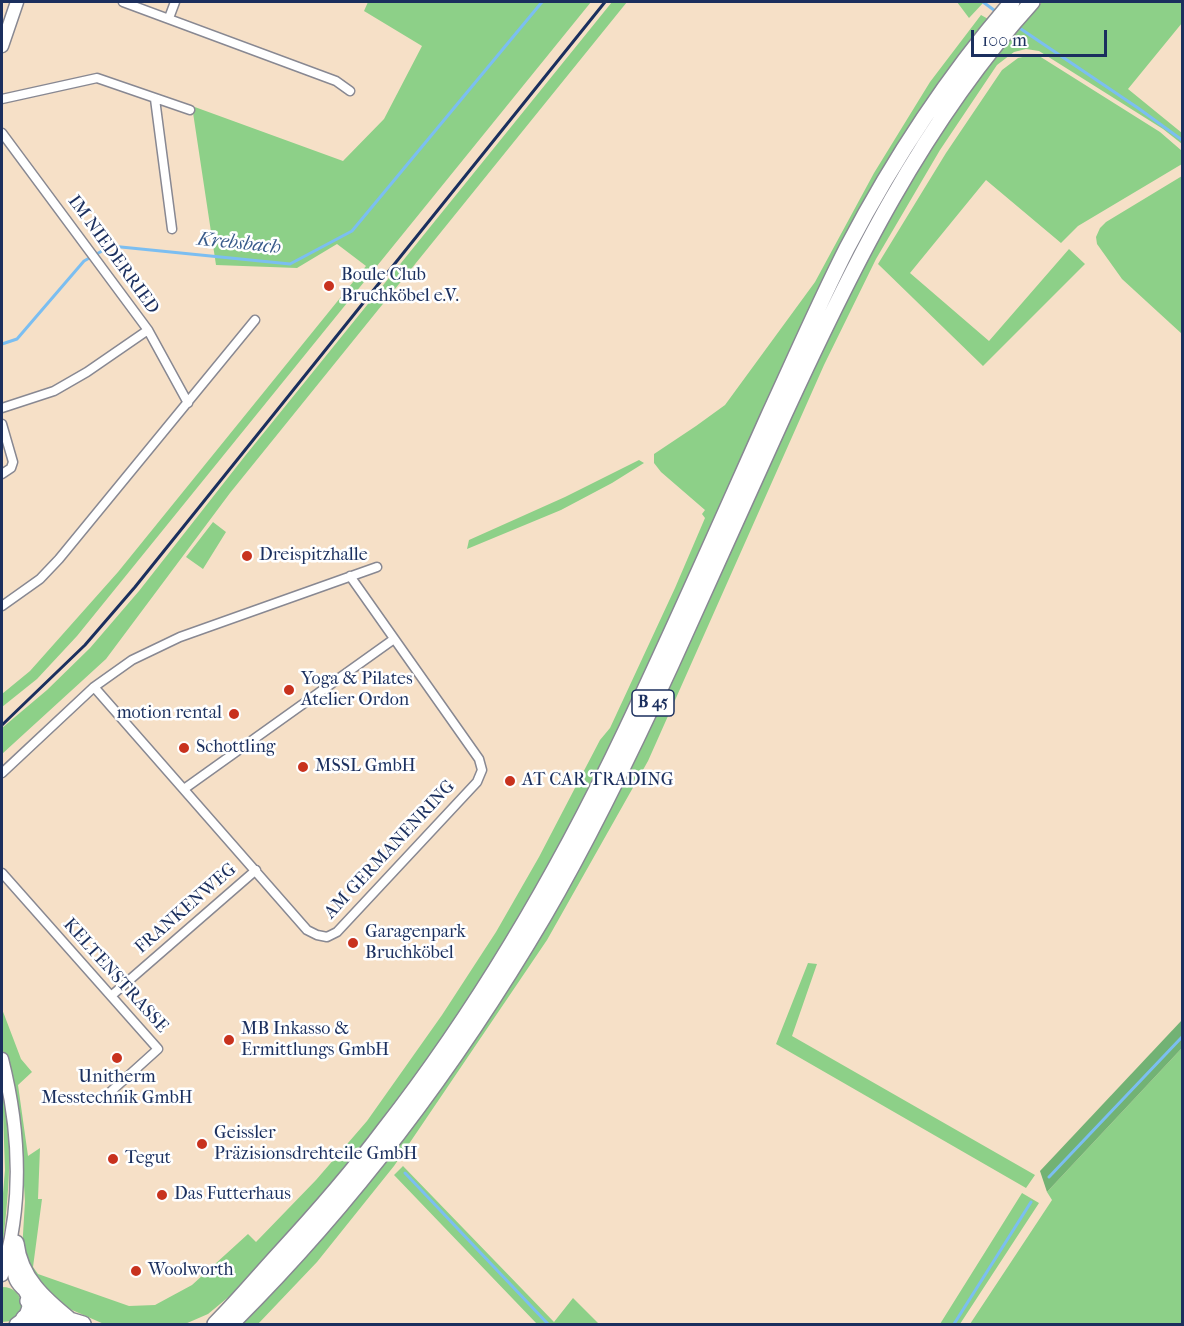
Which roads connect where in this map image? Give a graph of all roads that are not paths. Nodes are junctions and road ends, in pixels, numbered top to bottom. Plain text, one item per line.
1 (17, 2) edge
2 (123, 2) edge
3 (175, 2) edge
4 (1032, 2) edge
5 (1014, 6) edge
6 (169, 18) junction
7 (996, 32) junction
8 (2, 46) edge
9 (350, 91) dead end
10 (2, 99) edge
11 (155, 99) junction
12 (190, 111) dead end
13 (2, 133) edge
14 (172, 229) dead end
15 (255, 320) dead end
16 (148, 330) junction
17 (188, 403) junction
18 (2, 408) edge
19 (2, 424) edge
20 (2, 474) edge
21 (377, 567) dead end
22 (350, 576) junction
23 (2, 606) edge
24 (394, 639) junction
25 (94, 687) junction
26 (2, 772) edge
27 (184, 789) junction
28 (256, 870) junction
29 (2, 873) edge
30 (111, 996) junction
31 (2, 1059) edge
32 (107, 1095) dead end
33 (14, 1224) junction
34 (16, 1243) junction
35 (2, 1275) edge
36 (2, 1281) edge
37 (19, 1285) junction
38 (239, 1297) junction
39 (28, 1301) junction
40 (20, 1321) edge
41 (75, 1322) edge
42 (202, 1324) edge
43 (215, 1324) edge
44 (231, 1324) edge

1 - 8 main road
2 - 6 street
3 - 6 street
4 - 5 highway, B 45
5 - 7 highway, B 45
6 - 9 street
7 - 38 highway, B 45
7 - 44 highway, B 45
10 - 11 street
11 - 12 street
11 - 14 street
13 - 16 street, IM NIEDERRIED
15 - 17 street
16 - 17 street, IM NIEDERRIED
16 - 18 street
17 - 23 street
19 - 20 street
21 - 22 street
22 - 24 street, AM GERMANENRING
22 - 25 street
24 - 27 street
24 - 28 street, AM GERMANENRING
25 - 26 street
25 - 27 street, AM GERMANENRING
27 - 28 street, AM GERMANENRING
28 - 30 street, FRANKENWEG
29 - 30 street, KELTENSTRASSE
30 - 32 street, KELTENSTRASSE
31 - 33 main road
33 - 34 main road
33 - 35 main road
34 - 37 main road
34 - 41 highway
36 - 37 main road
37 - 39 main road
38 - 42 highway
38 - 43 highway, B 45
39 - 40 main road
39 - 41 highway
40 - 41 highway

